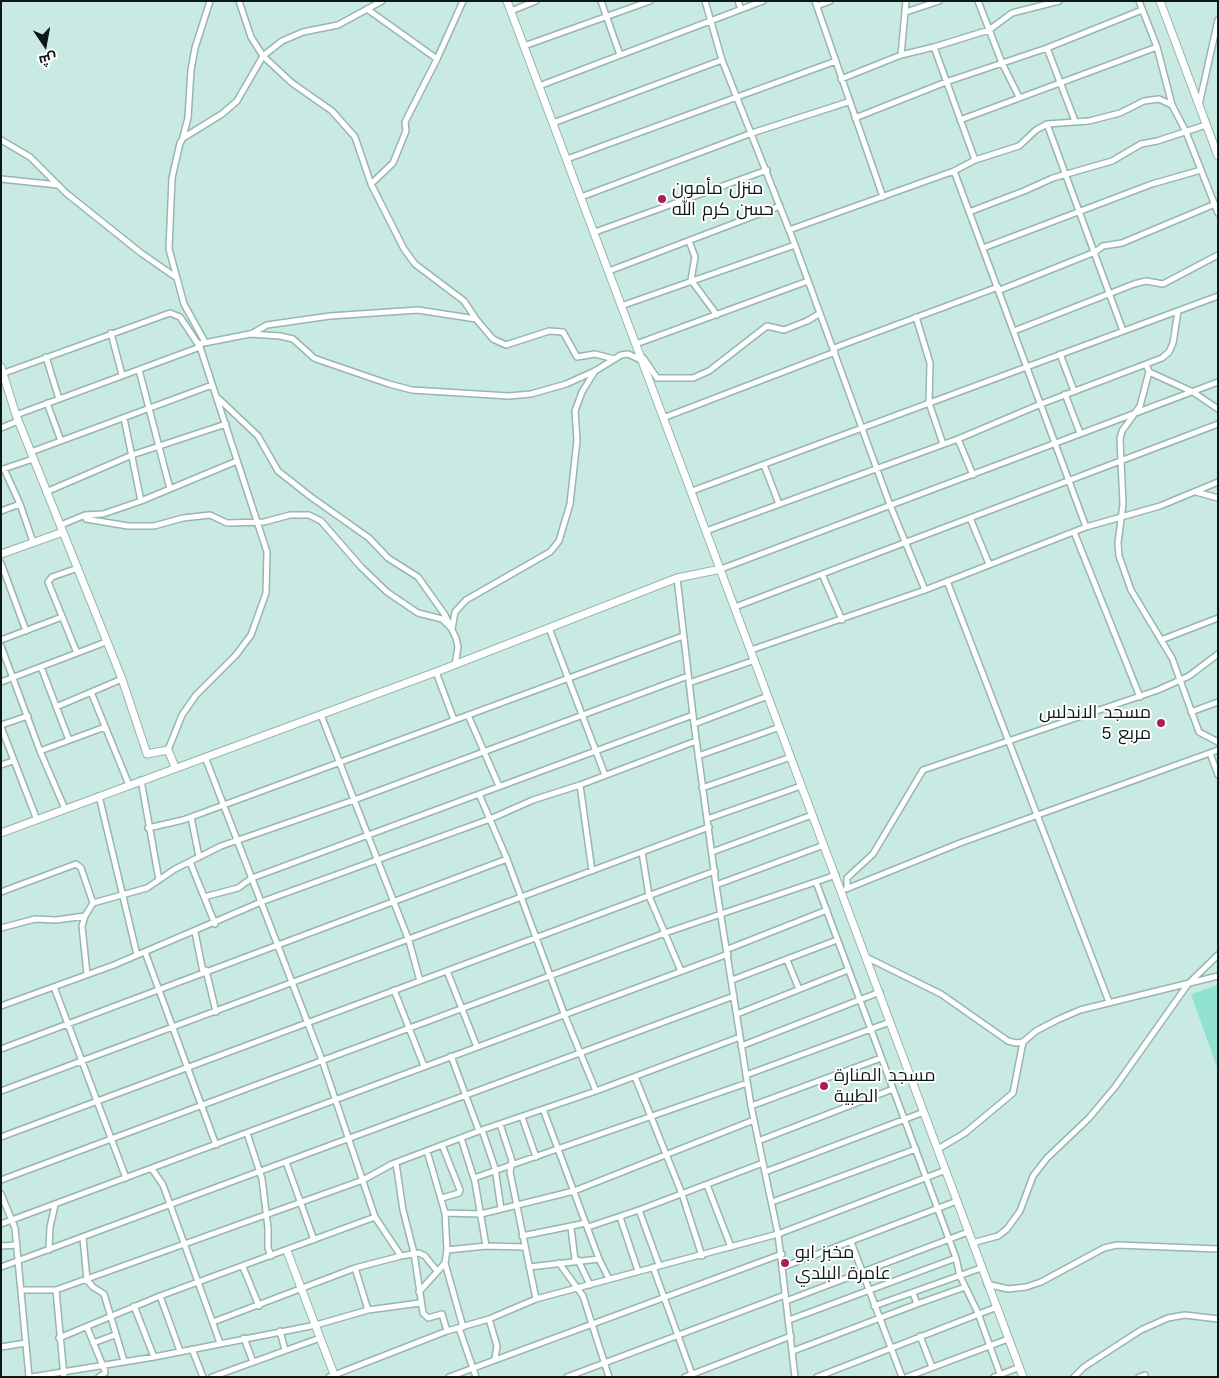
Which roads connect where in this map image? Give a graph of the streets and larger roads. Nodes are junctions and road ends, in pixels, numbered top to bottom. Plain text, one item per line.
1 (210, 1) edge
2 (239, 1) edge
3 (382, 1) edge
4 (463, 1) edge
5 (507, 1) edge
6 (536, 1) edge
7 (601, 1) edge
8 (650, 1) edge
9 (704, 1) edge
10 (738, 1) edge
11 (763, 1) edge
12 (830, 1) edge
13 (906, 1) edge
14 (939, 1) edge
15 (978, 1) edge
16 (1059, 1) edge
17 (1140, 1) edge
18 (1160, 1) edge
19 (816, 4) edge
20 (367, 9) junction
21 (741, 9) junction
22 (1142, 10) junction
23 (511, 11) junction
24 (906, 12) junction
25 (607, 18) junction
26 (711, 20) junction
27 (1218, 20) edge
28 (989, 30) junction
29 (524, 46) junction
30 (934, 47) junction
31 (1157, 47) junction
32 (1048, 48) junction
33 (620, 54) junction
34 (901, 55) junction
35 (263, 56) junction
36 (437, 59) junction
37 (722, 60) junction
38 (836, 61) junction
39 (1002, 63) junction
40 (842, 79) junction
41 (946, 82) junction
42 (1060, 82) junction
43 (539, 86) junction
44 (736, 96) junction
45 (1019, 98) junction
46 (848, 102) junction
47 (1172, 105) junction
48 (1199, 106) junction
49 (855, 118) junction
50 (960, 120) junction
51 (1074, 121) junction
52 (554, 123) junction
53 (1047, 124) junction
54 (1206, 125) junction
55 (1186, 132) junction
56 (752, 133) junction
57 (183, 138) junction
58 (1215, 139) edge
59 (1, 140) edge
60 (1218, 156) edge
61 (567, 159) junction
62 (975, 160) junction
63 (767, 170) junction
64 (1201, 170) junction
65 (954, 171) junction
66 (1065, 173) junction
67 (1, 179) edge
68 (371, 184) junction
69 (58, 185) junction
70 (581, 197) junction
71 (883, 197) junction
72 (1215, 204) junction
73 (780, 206) junction
74 (1078, 210) junction
75 (969, 212) junction
76 (1218, 213) edge
77 (789, 230) junction
78 (595, 232) junction
79 (689, 241) junction
80 (795, 245) junction
81 (983, 248) junction
82 (1095, 252) junction
83 (1218, 255) edge
84 (609, 271) junction
85 (177, 278) junction
86 (691, 280) junction
87 (808, 281) junction
88 (999, 288) junction
89 (1109, 293) junction
90 (1218, 296) edge
91 (621, 306) junction
92 (1178, 311) junction
93 (819, 314) junction
94 (717, 315) junction
95 (916, 317) junction
96 (476, 319) junction
97 (1014, 330) junction
98 (1123, 331) junction
99 (111, 333) junction
100 (250, 334) junction
101 (205, 342) junction
102 (636, 344) junction
103 (200, 345) junction
104 (835, 350) junction
105 (1060, 354) junction
106 (640, 356) junction
107 (46, 357) junction
108 (614, 359) junction
109 (1146, 364) junction
110 (1027, 367) junction
111 (3, 370) edge
112 (139, 370) junction
113 (595, 371) junction
114 (1149, 372) junction
115 (122, 375) junction
116 (1218, 382) edge
117 (212, 385) junction
118 (1074, 391) junction
119 (1193, 392) junction
120 (1065, 394) junction
121 (217, 396) junction
122 (59, 399) junction
123 (47, 403) junction
124 (929, 403) junction
125 (1041, 404) junction
126 (149, 408) junction
127 (1218, 409) edge
128 (1136, 413) junction
129 (17, 418) junction
130 (124, 418) junction
131 (663, 418) junction
132 (226, 424) junction
133 (1218, 424) edge
134 (1, 428) edge
135 (862, 430) junction
136 (1080, 433) junction
137 (958, 438) junction
138 (62, 441) junction
139 (1056, 443) junction
140 (943, 444) junction
141 (159, 446) junction
142 (132, 455) junction
143 (32, 456) junction
144 (1122, 460) junction
145 (237, 461) junction
146 (764, 465) junction
147 (876, 468) junction
148 (3, 469) edge
149 (973, 475) junction
150 (1069, 481) junction
151 (1218, 482) edge
152 (170, 489) junction
153 (692, 491) junction
154 (46, 492) junction
155 (1196, 492) junction
156 (1218, 498) edge
157 (141, 501) junction
158 (20, 504) junction
159 (779, 504) junction
160 (890, 505) junction
161 (1, 511) edge
162 (85, 515) junction
163 (970, 518) junction
164 (1122, 518) junction
165 (258, 521) junction
166 (1086, 527) junction
167 (62, 529) junction
168 (706, 531) junction
169 (1074, 532) junction
170 (33, 542) junction
171 (905, 543) junction
172 (1, 554) edge
173 (1, 563) edge
174 (989, 564) junction
175 (78, 568) junction
176 (721, 569) junction
177 (822, 574) junction
178 (677, 578) junction
179 (947, 582) junction
180 (925, 590) junction
181 (735, 607) junction
182 (62, 617) junction
183 (1218, 618) edge
184 (842, 620) junction
185 (549, 628) junction
186 (452, 629) junction
187 (26, 630) junction
188 (683, 636) junction
189 (1, 640) edge
190 (1161, 640) junction
191 (106, 642) junction
192 (1, 646) edge
193 (751, 650) junction
194 (77, 653) junction
195 (1218, 654) edge
196 (755, 660) junction
197 (455, 665) junction
198 (40, 667) junction
199 (436, 672) junction
200 (688, 676) junction
201 (13, 677) junction
202 (569, 677) junction
203 (122, 679) junction
204 (1180, 680) junction
205 (1, 682) edge
206 (689, 683) junction
207 (91, 692) junction
208 (768, 696) junction
209 (1140, 697) junction
210 (1218, 702) edge
211 (56, 707) junction
212 (1191, 712) junction
213 (321, 715) junction
214 (468, 715) junction
215 (583, 715) junction
216 (693, 715) junction
217 (28, 716) junction
218 (454, 720) junction
219 (694, 724) junction
220 (1, 726) edge
221 (780, 726) junction
222 (105, 727) junction
223 (69, 740) junction
224 (696, 741) junction
225 (1009, 742) junction
226 (1218, 742) edge
227 (168, 750) junction
228 (1218, 750) edge
229 (40, 751) junction
230 (482, 751) junction
231 (597, 751) junction
232 (1210, 753) junction
233 (698, 756) junction
234 (205, 757) junction
235 (791, 757) junction
236 (13, 761) junction
237 (339, 762) junction
238 (1, 765) edge
239 (175, 767) junction
240 (605, 775) junction
241 (1218, 775) edge
242 (141, 780) junction
243 (128, 785) junction
244 (580, 785) junction
245 (499, 786) junction
246 (801, 786) junction
247 (702, 788) junction
248 (479, 794) junction
249 (100, 796) junction
250 (354, 800) junction
251 (223, 804) junction
252 (65, 809) junction
253 (812, 815) junction
254 (1036, 815) junction
255 (191, 817) junction
256 (490, 819) junction
257 (707, 819) junction
258 (36, 820) junction
259 (709, 827) junction
260 (148, 828) junction
261 (1, 833) edge
262 (368, 836) junction
263 (238, 842) junction
264 (824, 845) junction
265 (642, 852) junction
266 (712, 852) junction
267 (199, 857) junction
268 (507, 860) junction
269 (377, 861) junction
270 (190, 862) junction
271 (592, 871) junction
272 (715, 871) junction
273 (836, 876) junction
274 (252, 878) junction
275 (158, 880) junction
276 (816, 882) junction
277 (716, 885) junction
278 (844, 890) junction
279 (1, 892) edge
280 (123, 895) junction
281 (649, 896) junction
282 (204, 897) junction
283 (520, 898) junction
284 (261, 902) junction
285 (93, 903) junction
286 (392, 903) junction
287 (826, 910) junction
288 (721, 915) junction
289 (85, 916) junction
290 (215, 924) junction
291 (1, 928) edge
292 (195, 932) junction
293 (665, 933) junction
294 (536, 937) junction
295 (837, 940) junction
296 (409, 941) junction
297 (279, 946) junction
298 (145, 952) junction
299 (728, 952) junction
300 (138, 955) junction
301 (1218, 956) edge
302 (866, 957) junction
303 (788, 960) junction
304 (848, 970) junction
305 (204, 971) junction
306 (447, 971) junction
307 (681, 971) junction
308 (87, 974) junction
309 (550, 976) junction
310 (1218, 976) edge
311 (420, 980) junction
312 (732, 980) junction
313 (293, 983) junction
314 (1188, 984) junction
315 (54, 986) junction
316 (158, 989) junction
317 (799, 989) junction
318 (394, 990) junction
319 (880, 992) junction
320 (734, 996) junction
321 (858, 1000) junction
322 (1109, 1002) junction
323 (1, 1006) edge
324 (463, 1009) junction
325 (216, 1012) junction
326 (737, 1014) junction
327 (565, 1016) junction
328 (308, 1022) junction
329 (890, 1022) junction
330 (69, 1023) junction
331 (409, 1028) junction
332 (172, 1029) junction
333 (869, 1029) junction
334 (740, 1038) junction
335 (1023, 1042) junction
336 (741, 1046) junction
337 (477, 1047) junction
338 (1, 1048) edge
339 (580, 1053) junction
340 (450, 1056) junction
341 (881, 1058) junction
342 (82, 1060) junction
343 (322, 1060) junction
344 (186, 1066) junction
345 (424, 1066) junction
346 (746, 1075) junction
347 (635, 1077) junction
348 (747, 1083) junction
349 (893, 1089) junction
350 (1, 1091) edge
351 (596, 1091) junction
352 (465, 1096) junction
353 (97, 1100) junction
354 (336, 1100) junction
355 (201, 1104) junction
356 (751, 1106) junction
357 (543, 1109) junction
358 (924, 1112) junction
359 (651, 1116) junction
360 (522, 1117) junction
361 (904, 1119) junction
362 (754, 1120) junction
363 (500, 1124) junction
364 (481, 1131) junction
365 (247, 1133) junction
366 (1, 1137) edge
367 (112, 1138) junction
368 (461, 1138) junction
369 (348, 1139) junction
370 (758, 1141) junction
371 (216, 1145) junction
372 (442, 1145) junction
373 (916, 1149) junction
374 (938, 1149) junction
375 (558, 1150) junction
376 (427, 1151) junction
377 (666, 1153) junction
378 (536, 1157) junction
379 (286, 1162) junction
380 (396, 1163) junction
381 (763, 1163) junction
382 (512, 1165) junction
383 (152, 1169) junction
384 (946, 1170) junction
385 (260, 1171) junction
386 (496, 1171) junction
387 (765, 1172) junction
388 (926, 1177) junction
389 (126, 1178) junction
390 (474, 1178) junction
391 (1, 1180) edge
392 (363, 1180) junction
393 (707, 1185) junction
394 (574, 1191) junction
395 (1, 1194) edge
396 (682, 1194) junction
397 (442, 1198) junction
398 (957, 1201) junction
399 (300, 1202) junction
400 (772, 1202) junction
401 (55, 1205) junction
402 (170, 1206) junction
403 (516, 1207) junction
404 (938, 1207) junction
405 (501, 1210) junction
406 (640, 1210) junction
407 (445, 1213) junction
408 (266, 1214) junction
409 (480, 1214) junction
410 (375, 1217) junction
411 (620, 1217) junction
412 (13, 1220) junction
413 (1, 1224) edge
414 (587, 1225) junction
415 (571, 1228) junction
416 (968, 1232) junction
417 (778, 1234) junction
418 (522, 1236) junction
419 (83, 1238) junction
420 (948, 1238) junction
421 (314, 1240) junction
422 (851, 1242) junction
423 (972, 1243) junction
424 (184, 1244) junction
425 (17, 1245) junction
426 (1, 1246) edge
427 (486, 1246) junction
428 (524, 1247) junction
429 (731, 1247) junction
430 (1218, 1249) edge
431 (50, 1250) junction
432 (447, 1250) junction
433 (287, 1251) junction
434 (414, 1253) junction
435 (782, 1254) junction
436 (272, 1256) junction
437 (401, 1256) junction
438 (702, 1256) junction
439 (599, 1258) junction
440 (956, 1258) junction
441 (576, 1260) junction
442 (18, 1261) junction
443 (444, 1263) junction
444 (559, 1263) junction
445 (656, 1266) junction
446 (243, 1267) junction
447 (529, 1267) junction
448 (783, 1267) junction
449 (1, 1268) edge
450 (355, 1268) junction
451 (981, 1268) junction
452 (438, 1271) junction
453 (638, 1271) junction
454 (862, 1271) junction
455 (960, 1276) junction
456 (609, 1279) junction
457 (87, 1280) junction
458 (198, 1282) junction
459 (987, 1284) junction
460 (590, 1285) junction
461 (965, 1287) junction
462 (578, 1288) junction
463 (302, 1289) junction
464 (21, 1290) junction
465 (56, 1290) junction
466 (870, 1291) junction
467 (419, 1292) junction
468 (913, 1293) junction
469 (786, 1294) junction
470 (160, 1296) junction
471 (663, 1298) junction
472 (536, 1299) junction
473 (786, 1301) junction
474 (420, 1303) junction
475 (918, 1304) junction
476 (134, 1306) junction
477 (259, 1306) junction
478 (874, 1306) junction
479 (996, 1307) junction
480 (368, 1310) junction
481 (978, 1313) junction
482 (110, 1316) junction
483 (489, 1319) junction
484 (878, 1319) junction
485 (1218, 1319) edge
486 (789, 1320) junction
487 (213, 1322) junction
488 (590, 1324) junction
489 (316, 1325) junction
490 (87, 1327) junction
491 (461, 1328) junction
492 (447, 1330) junction
493 (280, 1331) junction
494 (677, 1334) junction
495 (116, 1335) junction
496 (791, 1336) junction
497 (920, 1336) junction
498 (59, 1338) junction
499 (244, 1338) junction
500 (320, 1338) junction
501 (1008, 1339) junction
502 (93, 1342) junction
503 (26, 1343) junction
504 (220, 1343) junction
505 (989, 1345) junction
506 (1, 1348) edge
507 (192, 1349) junction
508 (891, 1349) junction
509 (286, 1350) junction
510 (180, 1351) junction
511 (794, 1351) junction
512 (154, 1357) junction
513 (495, 1358) junction
514 (124, 1361) junction
515 (253, 1362) junction
516 (604, 1362) junction
517 (103, 1365) junction
518 (1020, 1367) junction
519 (472, 1368) junction
520 (932, 1368) junction
521 (62, 1370) junction
522 (333, 1376) edge
523 (692, 1376) edge
524 (1001, 1376) edge
525 (30, 1377) edge
526 (64, 1377) edge
527 (99, 1377) edge
528 (203, 1377) edge
529 (212, 1377) edge
530 (449, 1377) edge
531 (476, 1377) edge
532 (567, 1377) edge
533 (609, 1377) edge
534 (686, 1377) edge
535 (795, 1377) edge
536 (817, 1377) edge
537 (902, 1377) edge
538 (907, 1377) edge
539 (994, 1377) edge
540 (1023, 1377) edge
541 (1074, 1377) edge

1 - 57 street
2 - 35 street
3 - 20 street
4 - 36 street
5 - 23 street
6 - 23 street
7 - 25 street
8 - 25 street
9 - 26 street
10 - 21 street
11 - 21 street
12 - 19 street
13 - 24 street
14 - 24 street
15 - 28 street
16 - 28 street
17 - 22 street
18 - 48 street
19 - 38 street
20 - 35 street
20 - 36 street
21 - 26 street
22 - 31 street
22 - 32 street
23 - 29 street
24 - 34 street
25 - 29 street
25 - 33 street
26 - 33 street
26 - 37 street
27 - 48 street
28 - 30 street
28 - 39 street
29 - 43 street
30 - 34 street
30 - 41 street
31 - 42 street
31 - 47 street
32 - 39 street
32 - 42 street
33 - 43 street
34 - 40 street
35 - 57 street
35 - 68 street
36 - 68 street
37 - 44 street
37 - 52 street
38 - 40 street
38 - 44 street
39 - 41 street
39 - 45 street
40 - 46 street
41 - 49 street
41 - 50 street
42 - 45 street
42 - 51 street
43 - 52 street
44 - 56 street
44 - 61 street
45 - 50 street
46 - 49 street
46 - 56 street
47 - 51 street
47 - 55 street
48 - 54 street
49 - 71 street
50 - 62 street
51 - 53 street
52 - 61 street
53 - 62 street
53 - 66 street
54 - 55 street
54 - 58 street
55 - 64 street
55 - 66 street
56 - 63 street
56 - 70 street
57 - 85 street
58 - 60 street
59 - 69 street
61 - 70 street
62 - 65 street
63 - 73 street
63 - 78 street
64 - 72 street
64 - 74 street
65 - 71 street
65 - 75 street
66 - 74 street
66 - 75 street
67 - 69 street
68 - 96 street
69 - 85 street
70 - 78 street
71 - 77 street
72 - 76 street
72 - 82 street
73 - 77 street
73 - 79 street
74 - 81 street
74 - 82 street
75 - 81 street
77 - 80 street
78 - 84 street
79 - 84 street
79 - 86 street
80 - 86 street
80 - 87 street
81 - 88 street
82 - 88 street
82 - 89 street
83 - 89 street
84 - 91 street
85 - 101 street
86 - 91 street
86 - 94 street
87 - 93 street
87 - 94 street
88 - 95 street
88 - 97 street
89 - 97 street
89 - 98 street
90 - 92 street
91 - 102 street
92 - 98 street
92 - 109 street
93 - 104 street
93 - 106 street
94 - 102 street
95 - 104 street
95 - 124 street
96 - 100 street
96 - 108 street
97 - 110 street
98 - 105 street
99 - 103 street
99 - 107 street
99 - 115 street
100 - 101 street
100 - 113 street
101 - 103 street
102 - 106 street
103 - 112 street
103 - 117 street
104 - 131 street
104 - 135 street
105 - 110 street
105 - 118 street
106 - 108 street
106 - 131 street
107 - 111 street
107 - 122 street
108 - 113 street
109 - 114 street
109 - 118 street
110 - 124 street
110 - 125 street
111 - 129 street
112 - 115 street
112 - 126 street
113 - 186 street
114 - 119 street
114 - 128 street
115 - 122 street
116 - 119 street
117 - 121 street
117 - 126 street
118 - 120 street
119 - 127 street
119 - 128 street
120 - 125 street
120 - 136 street
121 - 132 street
121 - 186 street
122 - 123 street
123 - 129 street
123 - 138 street
124 - 135 street
124 - 140 street
125 - 137 street
125 - 139 street
126 - 130 street
126 - 141 street
128 - 136 street
128 - 144 street
129 - 134 street
129 - 143 street
130 - 138 street
130 - 142 street
131 - 153 street
132 - 141 street
132 - 145 street
133 - 144 street
135 - 146 street
135 - 147 street
136 - 139 street
137 - 140 street
137 - 149 street
138 - 143 street
139 - 149 street
139 - 150 street
140 - 147 street
141 - 142 street
141 - 152 street
142 - 154 street
142 - 157 street
143 - 148 street
143 - 154 street
144 - 150 street
144 - 164 street
145 - 152 street
145 - 165 street
146 - 153 street
146 - 159 street
147 - 159 street
147 - 160 street
148 - 158 street
149 - 160 street
150 - 163 street
150 - 166 street
151 - 155 street
152 - 157 street
153 - 168 street
154 - 167 street
155 - 156 street
155 - 164 street
157 - 162 street
158 - 161 street
158 - 170 street
159 - 168 street
160 - 171 street
160 - 176 street
162 - 165 street
162 - 167 street
163 - 171 street
163 - 174 street
164 - 166 street
164 - 190 street
165 - 186 street
165 - 227 street
166 - 169 street
167 - 170 street
167 - 175 street
168 - 176 street
169 - 174 street
169 - 209 street
170 - 172 street
171 - 177 street
171 - 180 street
173 - 187 street
174 - 179 street
175 - 182 street
175 - 191 street
176 - 178 street
176 - 181 street
177 - 181 street
177 - 184 street
178 - 185 street
178 - 188 street
179 - 180 street
179 - 225 street
180 - 184 street
181 - 193 street
182 - 187 street
182 - 194 street
183 - 190 street
184 - 193 street
185 - 197 street
185 - 202 street
186 - 197 street
187 - 189 street
188 - 200 street
188 - 202 street
190 - 204 street
191 - 194 street
191 - 203 street
192 - 201 street
193 - 196 street
194 - 198 street
195 - 204 street
196 - 206 street
196 - 208 street
197 - 199 street
198 - 201 street
198 - 211 street
199 - 213 street
199 - 218 street
200 - 206 street
200 - 215 street
201 - 205 street
201 - 217 street
202 - 214 street
202 - 215 street
203 - 207 street
203 - 227 street
204 - 209 street
204 - 212 street
206 - 216 street
207 - 211 street
207 - 222 street
208 - 219 street
208 - 221 street
209 - 225 street
210 - 212 street
211 - 223 street
212 - 226 street
213 - 234 street
213 - 237 street
214 - 218 street
214 - 230 street
215 - 230 street
215 - 231 street
216 - 219 street
216 - 231 street
217 - 220 street
217 - 229 street
218 - 237 street
219 - 224 street
220 - 236 street
221 - 233 street
221 - 235 street
222 - 223 street
222 - 243 street
223 - 229 street
224 - 233 street
224 - 240 street
225 - 254 street
225 - 278 street
227 - 239 street
228 - 232 street
229 - 252 street
230 - 245 street
230 - 250 street
231 - 240 street
231 - 245 street
232 - 241 street
232 - 254 street
233 - 247 street
234 - 239 street
234 - 251 street
235 - 246 street
235 - 247 street
236 - 238 street
236 - 258 street
237 - 250 street
237 - 251 street
239 - 242 street
240 - 244 street
242 - 243 street
242 - 260 street
243 - 249 street
244 - 256 street
244 - 271 street
245 - 248 street
246 - 253 street
246 - 257 street
247 - 257 street
248 - 256 street
248 - 262 street
249 - 252 street
249 - 280 street
250 - 262 street
250 - 263 street
251 - 255 street
251 - 263 street
252 - 258 street
253 - 264 street
253 - 266 street
254 - 278 street
254 - 322 street
255 - 260 street
255 - 267 street
256 - 268 street
256 - 269 street
257 - 259 street
258 - 261 street
259 - 265 street
259 - 266 street
260 - 275 street
262 - 269 street
262 - 274 street
263 - 267 street
263 - 274 street
264 - 273 street
264 - 277 street
265 - 271 street
265 - 281 street
266 - 272 street
267 - 270 street
268 - 283 street
268 - 286 street
269 - 284 street
269 - 286 street
270 - 275 street
270 - 282 street
271 - 283 street
272 - 277 street
272 - 281 street
273 - 276 street
273 - 278 street
274 - 282 street
274 - 284 street
275 - 280 street
276 - 287 street
276 - 288 street
277 - 288 street
278 - 302 street
279 - 285 street
280 - 285 street
280 - 300 street
281 - 293 street
281 - 294 street
282 - 290 street
283 - 294 street
283 - 296 street
284 - 290 street
284 - 297 street
285 - 289 street
286 - 296 street
286 - 297 street
287 - 295 street
287 - 299 street
288 - 293 street
288 - 299 street
289 - 291 street
289 - 308 street
290 - 292 street
292 - 298 street
292 - 305 street
293 - 307 street
293 - 309 street
294 - 306 street
294 - 309 street
295 - 303 street
295 - 304 street
296 - 311 street
296 - 313 street
297 - 305 street
297 - 313 street
298 - 300 street
298 - 316 street
299 - 307 street
299 - 312 street
300 - 308 street
301 - 314 street
302 - 319 street
302 - 335 street
303 - 312 street
303 - 317 street
304 - 317 street
304 - 321 street
305 - 316 street
305 - 325 street
306 - 311 street
306 - 324 street
307 - 327 street
308 - 315 street
309 - 324 street
309 - 327 street
310 - 314 street
311 - 318 street
312 - 320 street
313 - 325 street
313 - 328 street
314 - 322 street
314 - 423 street
315 - 323 street
315 - 330 street
316 - 330 street
316 - 332 street
317 - 326 street
318 - 328 street
318 - 331 street
319 - 321 street
319 - 329 street
320 - 326 street
320 - 339 street
321 - 333 street
321 - 336 street
322 - 335 street
324 - 331 street
324 - 337 street
325 - 332 street
326 - 334 street
327 - 337 street
327 - 339 street
328 - 343 street
328 - 344 street
329 - 333 street
329 - 358 street
330 - 338 street
330 - 342 street
331 - 343 street
331 - 345 street
332 - 342 street
332 - 344 street
333 - 341 street
333 - 346 street
334 - 336 street
334 - 347 street
335 - 374 street
336 - 346 street
337 - 340 street
339 - 351 street
339 - 352 street
340 - 345 street
340 - 352 street
341 - 349 street
341 - 356 street
342 - 350 street
342 - 353 street
343 - 354 street
343 - 355 street
344 - 353 street
344 - 355 street
345 - 354 street
346 - 348 street
347 - 351 street
347 - 359 street
348 - 356 street
348 - 359 street
349 - 361 street
349 - 370 street
351 - 357 street
352 - 364 street
352 - 369 street
353 - 366 street
353 - 367 street
354 - 365 street
354 - 369 street
355 - 367 street
355 - 371 street
356 - 362 street
357 - 360 street
357 - 375 street
358 - 361 street
358 - 374 street
359 - 375 street
359 - 377 street
360 - 363 street
360 - 378 street
361 - 373 street
361 - 387 street
362 - 370 street
362 - 377 street
363 - 364 street
363 - 382 street
364 - 368 street
364 - 386 street
365 - 371 street
365 - 385 street
367 - 389 street
367 - 391 street
368 - 372 street
368 - 390 street
369 - 379 street
369 - 392 street
370 - 381 street
371 - 383 street
372 - 376 street
372 - 397 street
373 - 388 street
373 - 400 street
374 - 384 street
375 - 378 street
375 - 394 street
376 - 380 street
376 - 397 street
377 - 394 street
377 - 396 street
378 - 382 street
379 - 385 street
379 - 399 street
380 - 392 street
380 - 434 street
381 - 387 street
381 - 393 street
382 - 386 street
382 - 403 street
383 - 389 street
383 - 402 street
384 - 388 street
384 - 398 street
385 - 402 street
385 - 408 street
386 - 390 street
386 - 405 street
387 - 400 street
388 - 404 street
388 - 417 street
389 - 401 street
390 - 409 street
392 - 399 street
392 - 410 street
393 - 396 street
393 - 429 street
394 - 403 street
394 - 414 street
395 - 412 street
396 - 406 street
396 - 438 street
397 - 407 street
398 - 404 street
398 - 416 street
399 - 408 street
399 - 421 street
400 - 417 street
401 - 412 street
401 - 431 street
402 - 419 street
402 - 424 street
403 - 405 street
403 - 418 street
404 - 420 street
404 - 422 street
405 - 409 street
406 - 411 street
406 - 445 street
407 - 409 street
407 - 432 street
408 - 424 street
408 - 436 street
409 - 427 street
410 - 421 street
410 - 437 street
411 - 414 street
411 - 453 street
412 - 413 street
412 - 425 street
414 - 415 street
414 - 439 street
415 - 418 street
415 - 441 street
416 - 420 street
416 - 423 street
417 - 429 street
417 - 435 street
418 - 428 street
419 - 431 street
419 - 457 street
420 - 440 street
420 - 454 street
421 - 433 street
422 - 448 street
422 - 454 street
423 - 451 street
424 - 457 street
424 - 458 street
425 - 426 street
425 - 442 street
427 - 428 street
427 - 432 street
428 - 447 street
429 - 438 street
430 - 459 street
431 - 442 street
432 - 443 street
433 - 436 street
433 - 463 street
434 - 437 street
434 - 452 street
434 - 467 street
435 - 448 street
435 - 471 street
436 - 446 street
437 - 450 street
438 - 445 street
439 - 441 street
439 - 456 street
440 - 455 street
440 - 466 street
441 - 444 street
441 - 460 street
442 - 449 street
442 - 464 street
443 - 452 street
443 - 491 street
444 - 447 street
444 - 462 street
445 - 453 street
445 - 471 street
446 - 458 street
446 - 477 street
447 - 472 street
448 - 469 street
450 - 463 street
450 - 480 street
451 - 455 street
451 - 459 street
452 - 467 street
453 - 456 street
454 - 466 street
454 - 473 street
455 - 461 street
455 - 468 street
456 - 460 street
457 - 465 street
457 - 482 street
458 - 470 street
458 - 487 street
459 - 479 street
460 - 462 street
461 - 475 street
461 - 481 street
462 - 472 street
462 - 488 street
463 - 477 street
463 - 489 street
464 - 465 street
464 - 503 street
465 - 498 street
466 - 478 street
466 - 486 street
467 - 474 street
468 - 475 street
468 - 478 street
469 - 473 street
469 - 494 street
470 - 476 street
470 - 510 street
471 - 488 street
471 - 494 street
472 - 483 street
473 - 486 street
474 - 480 street
474 - 492 street
475 - 484 street
476 - 482 street
476 - 512 street
477 - 487 street
478 - 484 street
479 - 481 street
479 - 501 street
480 - 489 street
481 - 497 street
481 - 505 street
482 - 490 street
482 - 495 street
483 - 491 street
483 - 513 street
484 - 508 street
484 - 511 street
485 - 541 street
486 - 496 street
487 - 504 street
488 - 513 street
488 - 516 street
489 - 493 street
489 - 500 street
490 - 498 street
490 - 502 street
491 - 492 street
491 - 519 street
492 - 522 street
493 - 499 street
493 - 509 street
494 - 516 street
494 - 523 street
495 - 502 street
495 - 514 street
496 - 511 street
496 - 523 street
497 - 508 street
497 - 520 street
498 - 521 street
499 - 504 street
499 - 515 street
500 - 509 street
500 - 522 street
501 - 505 street
501 - 518 street
502 - 517 street
503 - 506 street
503 - 525 street
504 - 507 street
505 - 520 street
505 - 524 street
507 - 510 street
507 - 528 street
508 - 536 street
508 - 537 street
509 - 515 street
510 - 512 street
511 - 535 street
512 - 514 street
513 - 519 street
514 - 517 street
515 - 529 street
516 - 532 street
516 - 533 street
517 - 521 street
517 - 527 street
518 - 524 street
518 - 540 street
519 - 530 street
519 - 531 street
520 - 538 street
521 - 525 street
521 - 526 street
523 - 534 street
524 - 539 street

